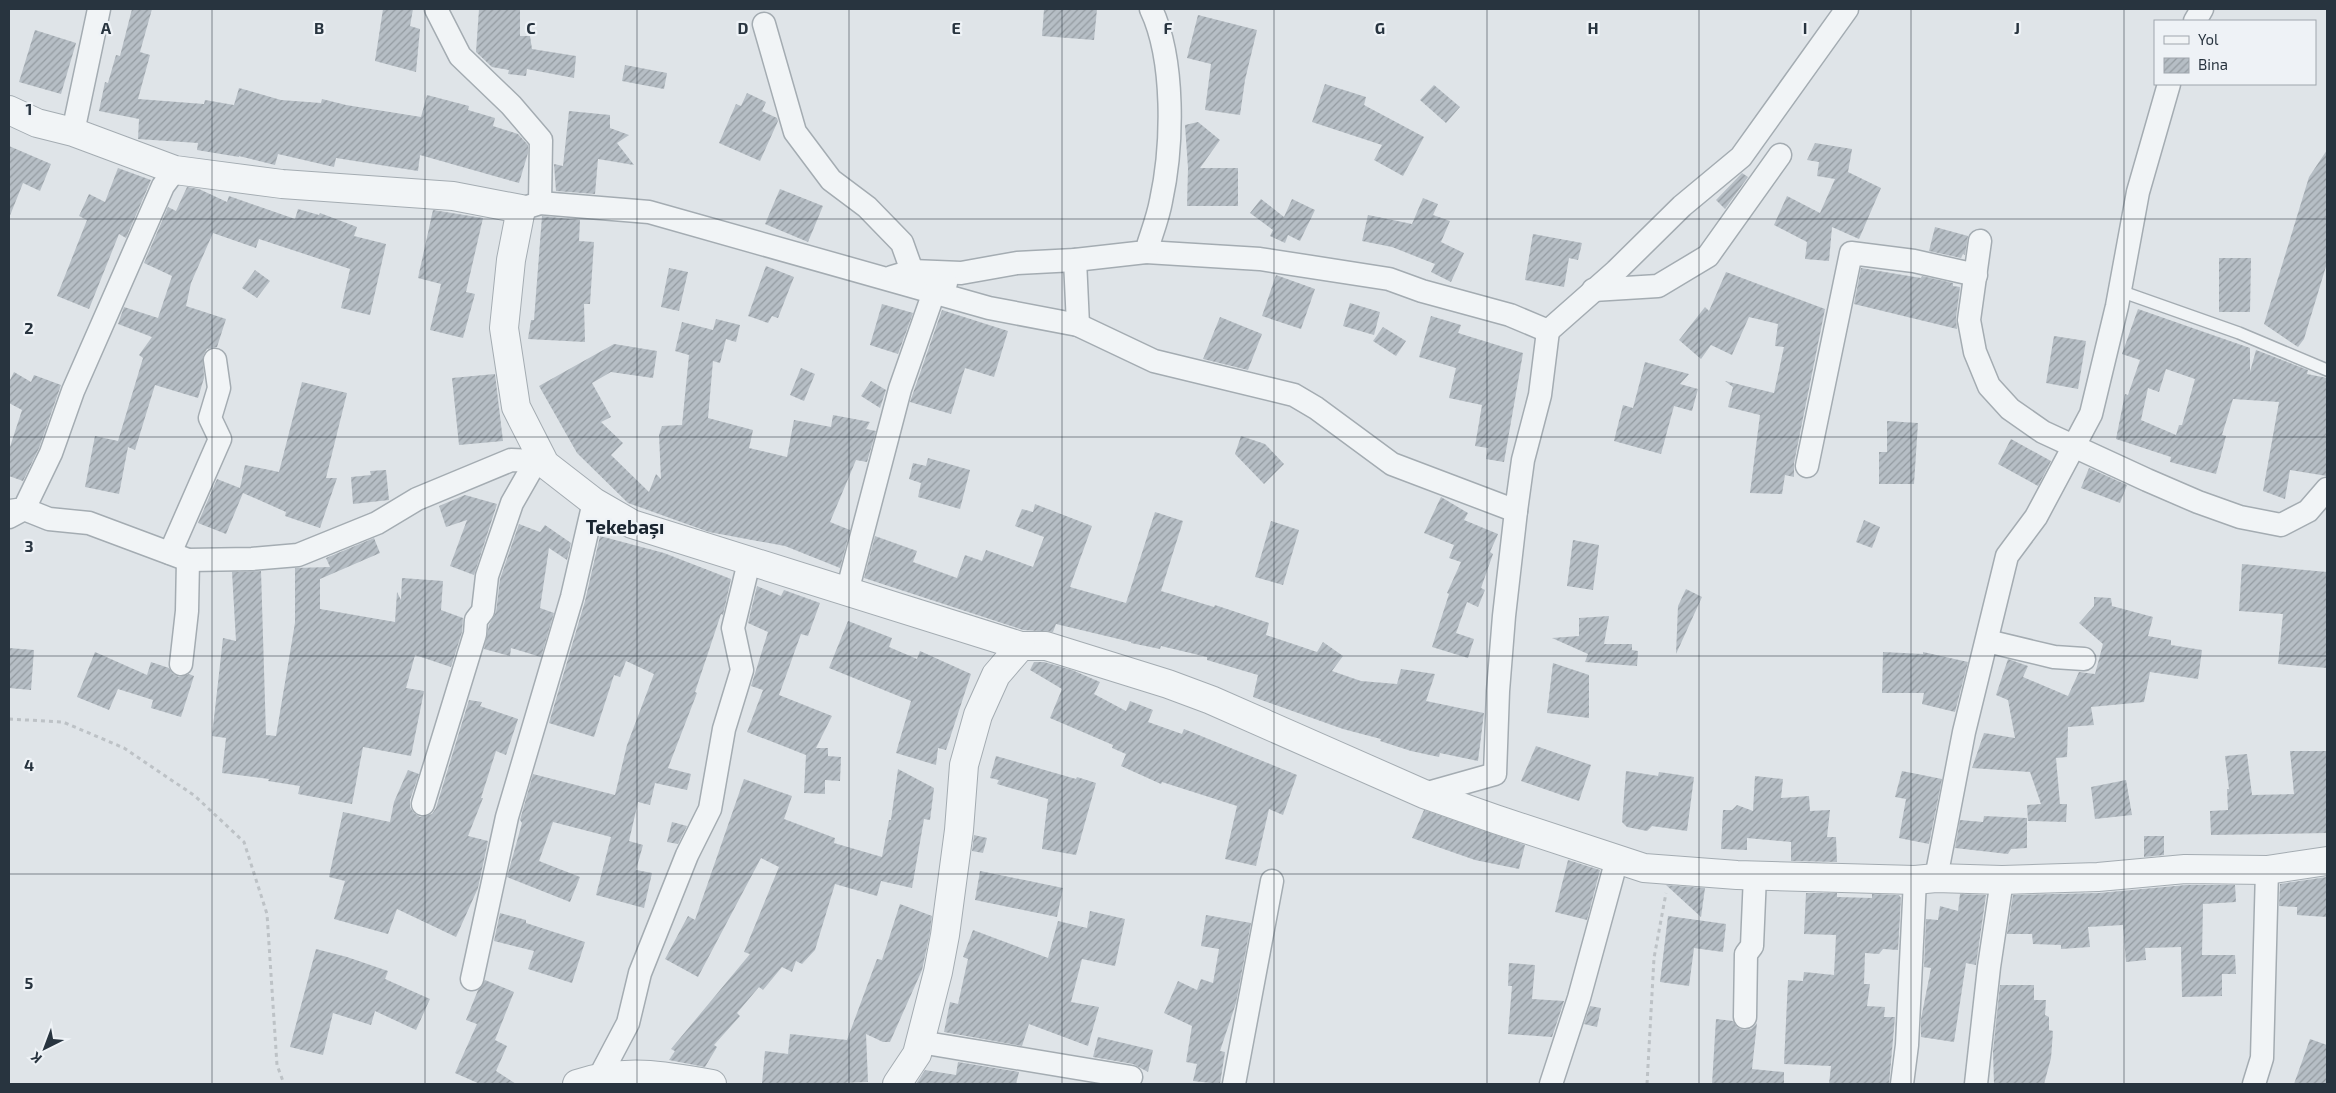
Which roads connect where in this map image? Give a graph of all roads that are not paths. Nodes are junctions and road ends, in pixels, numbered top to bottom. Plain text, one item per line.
1 (99, 9) edge
2 (436, 9) edge
3 (1151, 9) edge
4 (1847, 9) edge
5 (2202, 9) edge
6 (2196, 20) edge
7 (764, 24) dead end
8 (2169, 85) edge
9 (9, 110) edge
10 (72, 132) junction
11 (1780, 154) dead end
12 (175, 170) junction
13 (530, 206) junction
14 (1980, 241) dead end
15 (1146, 252) junction
16 (1075, 260) junction
17 (912, 271) junction
18 (961, 273) junction
19 (1976, 275) junction
20 (889, 278) junction
21 (1593, 290) junction
22 (2120, 291) junction
23 (934, 292) junction
24 (1078, 325) junction
25 (1548, 331) junction
26 (215, 360) dead end
27 (2327, 370) edge
28 (2075, 446) junction
29 (540, 463) junction
30 (1807, 466) dead end
31 (2327, 489) edge
32 (594, 502) junction
33 (1516, 511) junction
34 (14, 512) edge
35 (179, 557) junction
36 (749, 562) junction
37 (847, 592) junction
38 (1987, 641) junction
39 (1021, 646) junction
40 (2084, 660) dead end
41 (180, 664) dead end
42 (1424, 794) junction
43 (423, 804) dead end
44 (1616, 859) junction
45 (2327, 862) edge
46 (2267, 870) junction
47 (1755, 875) junction
48 (1925, 879) junction
49 (2002, 880) junction
50 (1272, 881) dead end
51 (472, 979) dead end
52 (1744, 1017) dead end
53 (920, 1042) junction
54 (1131, 1077) dead end
55 (588, 1080) edge
56 (712, 1084) edge
57 (897, 1084) edge
58 (1234, 1084) edge
59 (1551, 1084) edge
60 (1902, 1084) edge
61 (1976, 1084) edge
62 (2254, 1084) edge

1 - 10 street
2 - 13 street
3 - 15 street
4 - 21 street
5 - 6 street
7 - 17 street
8 - 22 street
9 - 10 street
10 - 12 street
11 - 21 street
12 - 13 street
12 - 34 street
13 - 20 street
13 - 29 street
14 - 19 street
15 - 16 street
15 - 25 street
16 - 18 street
16 - 24 street
17 - 18 street
17 - 20 street
18 - 23 street
19 - 28 street
19 - 30 street
20 - 23 street
21 - 25 street
22 - 27 lane
22 - 28 street
23 - 24 street
23 - 37 street
24 - 33 street
25 - 33 street
26 - 35 street
28 - 31 street
28 - 38 street
29 - 32 street
29 - 35 street
29 - 43 street
32 - 36 street
32 - 51 street
33 - 42 street
34 - 35 street
35 - 41 street
36 - 37 street
36 - 55 street
37 - 39 street
38 - 40 street
38 - 48 street
39 - 42 street
39 - 53 street
42 - 44 street
44 - 47 street
44 - 59 street
45 - 46 street
46 - 49 street
46 - 62 street
47 - 48 street
47 - 52 street
48 - 49 street
48 - 60 street
49 - 61 street
50 - 58 street
53 - 54 street
53 - 57 street
55 - 56 street

